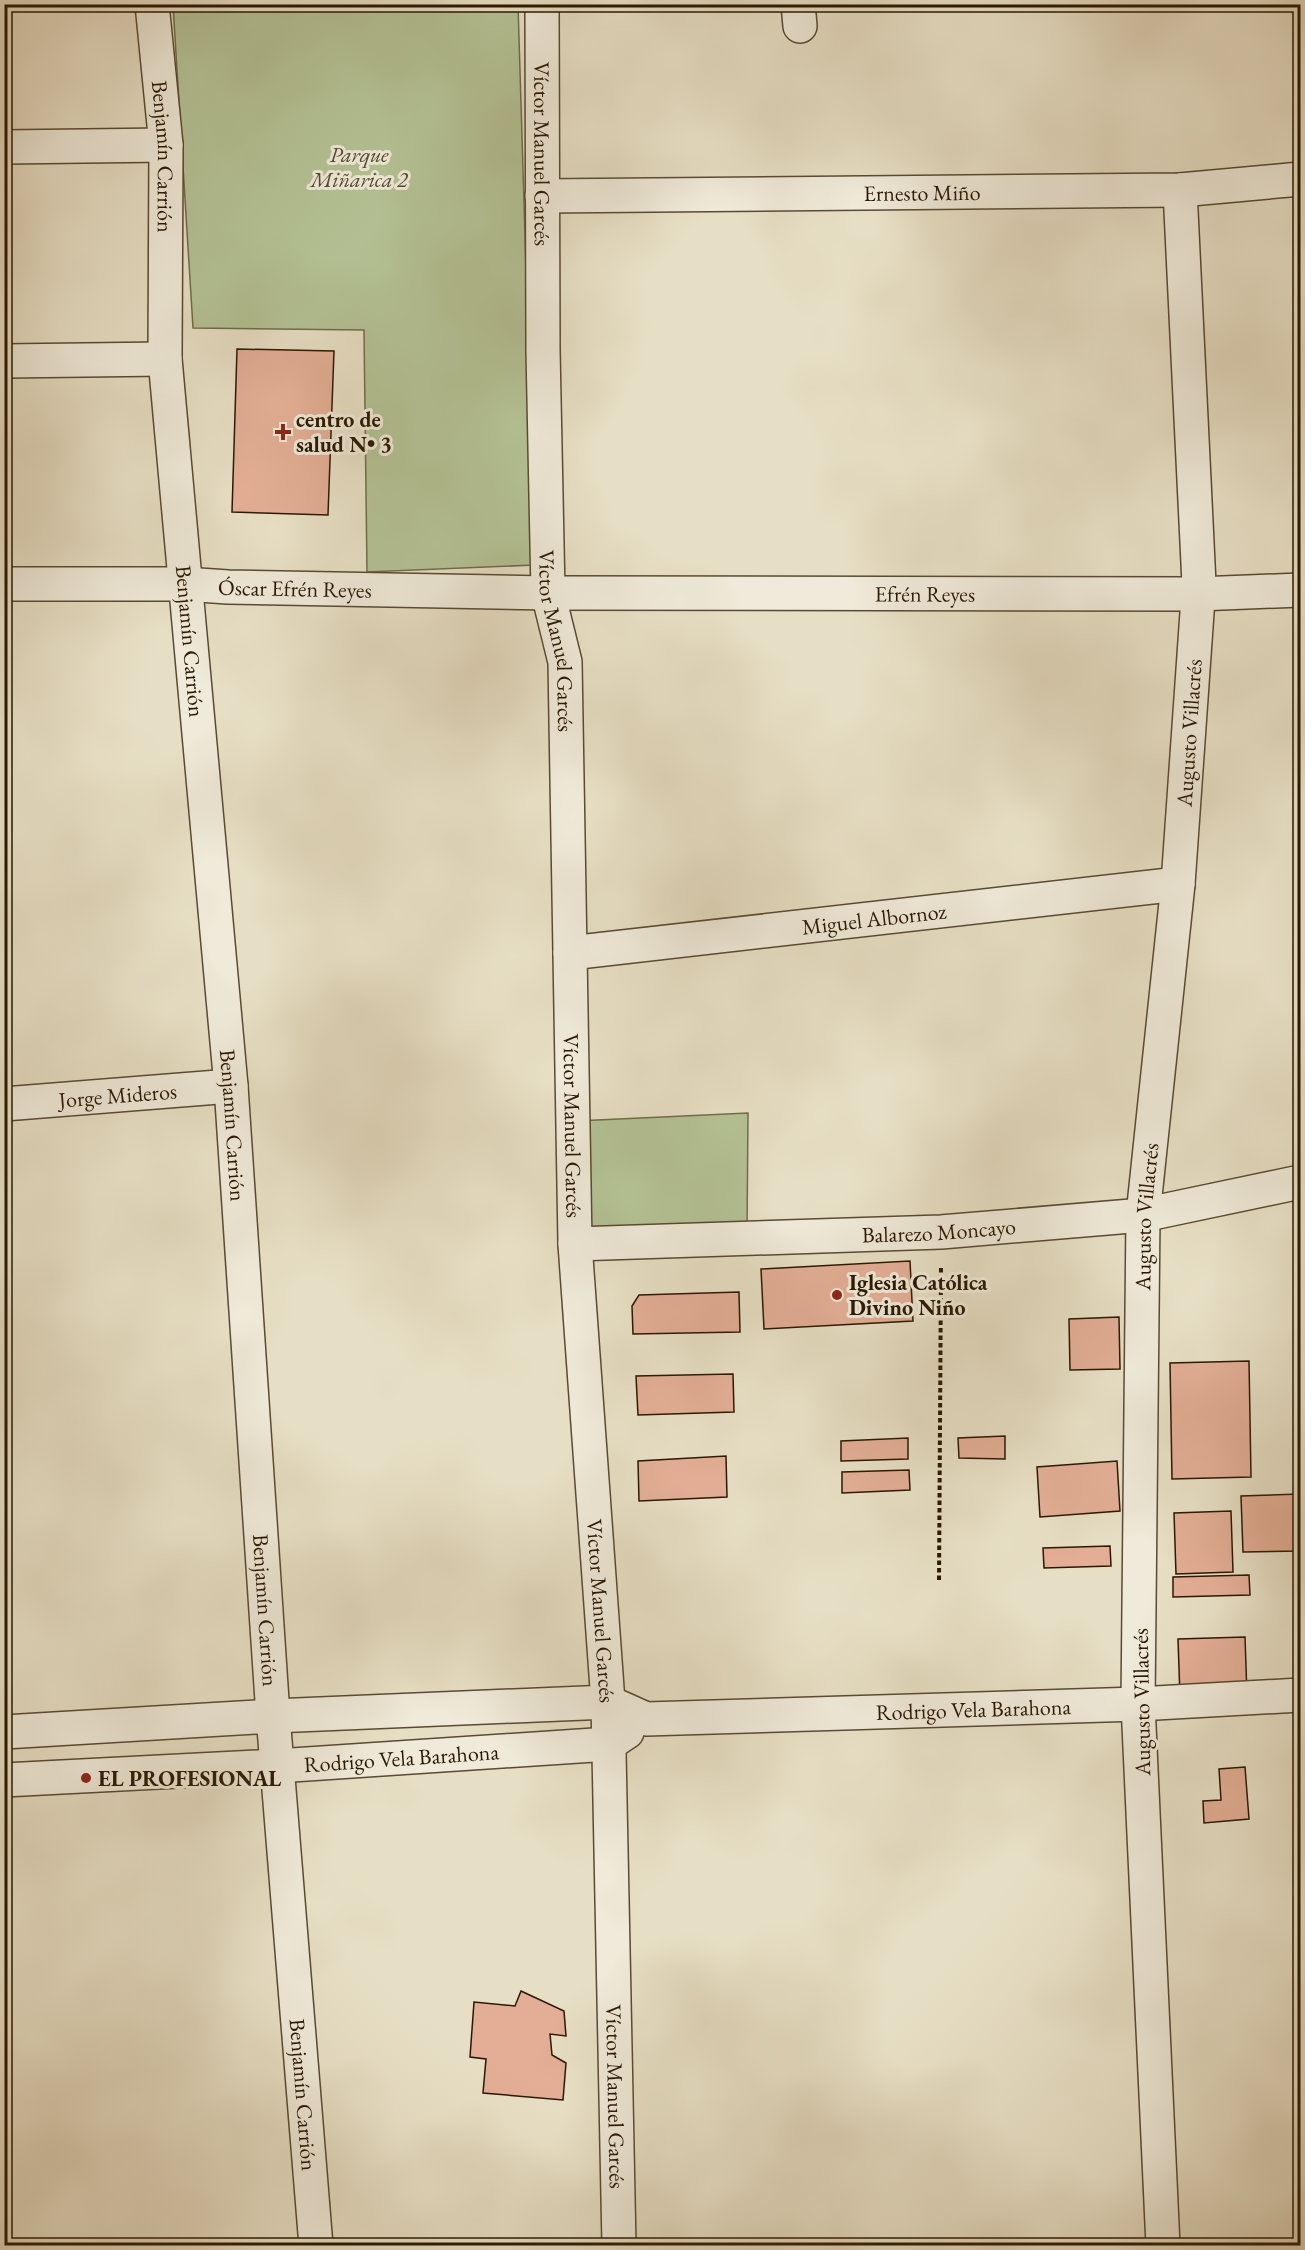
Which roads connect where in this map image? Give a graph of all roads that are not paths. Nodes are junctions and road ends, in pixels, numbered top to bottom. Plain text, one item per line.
1 (152, 4) edge
2 (542, 4) edge
3 (166, 145) junction
4 (4, 147) edge
5 (1300, 179) edge
6 (1180, 190) junction
7 (543, 196) junction
8 (165, 359) junction
9 (4, 361) edge
10 (4, 584) edge
11 (184, 584) junction
12 (1300, 590) edge
13 (548, 593) junction
14 (1198, 594) junction
15 (1178, 884) junction
16 (570, 953) junction
17 (231, 1086) junction
18 (4, 1104) edge
19 (1300, 1182) edge
20 (1143, 1215) junction
21 (575, 1244) junction
22 (1300, 1695) edge
23 (608, 1702) junction
24 (1138, 1704) junction
25 (273, 1716) junction
26 (646, 1719) junction
27 (4, 1732) edge
28 (609, 1744) junction
29 (277, 1766) junction
30 (4, 1780) edge
31 (316, 2246) edge
32 (619, 2246) edge
33 (1163, 2246) edge

1 - 3 street, Benjamín Carrión
2 - 7 street, Víctor Manuel Garcés
3 - 4 street
3 - 8 street, Benjamín Carrión
5 - 6 street, Ernesto Miño
6 - 7 street, Ernesto Miño
6 - 14 street, Augusto Villacrés
7 - 13 street, Víctor Manuel Garcés
8 - 9 street
8 - 11 street, Benjamín Carrión
10 - 11 street, Óscar Efrén Reyes
11 - 13 street, Óscar Efrén Reyes
11 - 17 street, Benjamín Carrión
12 - 14 street, Efrén Reyes
13 - 14 street, Efrén Reyes
13 - 16 street, Víctor Manuel Garcés
14 - 15 street, Augusto Villacrés
15 - 16 street, Miguel Albornoz
15 - 20 street, Augusto Villacrés
16 - 21 street, Víctor Manuel Garcés
17 - 18 street, Jorge Mideros
17 - 25 street, Benjamín Carrión
19 - 20 street, Balarezo Moncayo
20 - 21 street, Balarezo Moncayo
20 - 24 street, Augusto Villacrés
21 - 23 street, Víctor Manuel Garcés
22 - 24 street, Rodrigo Vela Barahona
23 - 25 street, Rodrigo Vela Barahona
23 - 26 street, Rodrigo Vela Barahona
23 - 28 street, Víctor Manuel Garcés
24 - 26 street, Rodrigo Vela Barahona
24 - 33 street, Augusto Villacrés
25 - 27 street, Rodrigo Vela Barahona
25 - 29 street, Benjamín Carrión
26 - 28 street
28 - 29 street, Rodrigo Vela Barahona
28 - 32 street, Víctor Manuel Garcés
29 - 30 street, Rodrigo Vela Barahona
29 - 31 street, Benjamín Carrión

